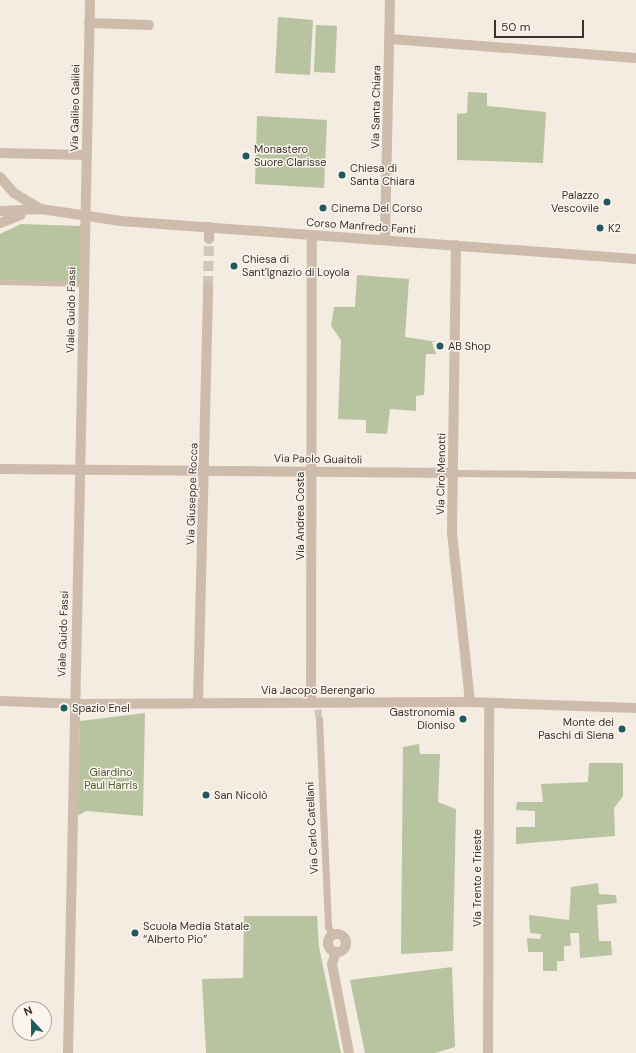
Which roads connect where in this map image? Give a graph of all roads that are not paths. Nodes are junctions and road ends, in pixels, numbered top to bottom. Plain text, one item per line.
1 (90, 0) edge
2 (390, 0) edge
3 (89, 23) junction
4 (149, 25) dead end
5 (390, 39) junction
6 (636, 58) edge
7 (0, 154) edge
8 (86, 155) junction
9 (0, 177) edge
10 (41, 209) junction
11 (0, 212) edge
12 (58, 213) junction
13 (21, 215) junction
14 (84, 216) junction
15 (0, 223) edge
16 (209, 227) junction
17 (312, 235) junction
18 (385, 239) junction
19 (209, 240) tunnel mouth
20 (456, 245) junction
21 (636, 259) edge
22 (0, 282) edge
23 (83, 284) junction
24 (208, 286) tunnel mouth
25 (0, 469) edge
26 (80, 470) junction
27 (205, 470) junction
28 (313, 470) junction
29 (453, 473) junction
30 (636, 475) edge
31 (0, 700) edge
32 (73, 702) junction
33 (198, 702) junction
34 (470, 702) junction
35 (316, 704) junction
36 (489, 704) junction
37 (636, 708) edge
38 (319, 719) tunnel mouth
39 (333, 935) joint
40 (68, 1053) edge
41 (349, 1053) edge
42 (488, 1053) edge

1 - 3 street, Via Galileo Galilei
2 - 5 street, Via Santa Chiara
3 - 4 street
3 - 8 street, Via Galileo Galilei
5 - 6 street
5 - 18 street, Via Santa Chiara
7 - 8 street
8 - 14 street, Via Galileo Galilei
9 - 10 street
10 - 11 street
10 - 12 street
11 - 13 street
12 - 13 street
12 - 14 street, Corso Manfredo Fanti
13 - 15 street
14 - 16 street, Corso Manfredo Fanti
14 - 23 street, Viale Guido Fassi
16 - 17 street, Corso Manfredo Fanti
16 - 19 street
17 - 18 street, Corso Manfredo Fanti
17 - 28 street, Via Andrea Costa
18 - 20 street, Corso Manfredo Fanti
20 - 21 street, Corso Manfredo Fanti
20 - 29 street, Via Ciro Menotti
22 - 23 lane
23 - 26 street, Viale Guido Fassi
24 - 27 street, Via Giuseppe Rocca
25 - 26 street, Via Paolo Guaitoli
26 - 27 street, Via Paolo Guaitoli
26 - 32 street, Viale Guido Fassi
27 - 28 street, Via Paolo Guaitoli
27 - 33 street, Via Giuseppe Rocca
28 - 29 street, Via Paolo Guaitoli
28 - 35 street, Via Andrea Costa
29 - 30 street, Via Paolo Guaitoli
29 - 34 street, Via Ciro Menotti
31 - 32 street, Via Jacopo Berengario
32 - 33 street, Via Jacopo Berengario
32 - 40 street, Viale Guido Fassi
33 - 35 street, Via Jacopo Berengario
34 - 35 street, Via Jacopo Berengario
34 - 36 street, Via Jacopo Berengario
36 - 37 street, Via Jacopo Berengario
36 - 42 street, Via Trento e Trieste
38 - 39 street, Via Carlo Catellani
39 - 41 street, Via Carlo Catellani

